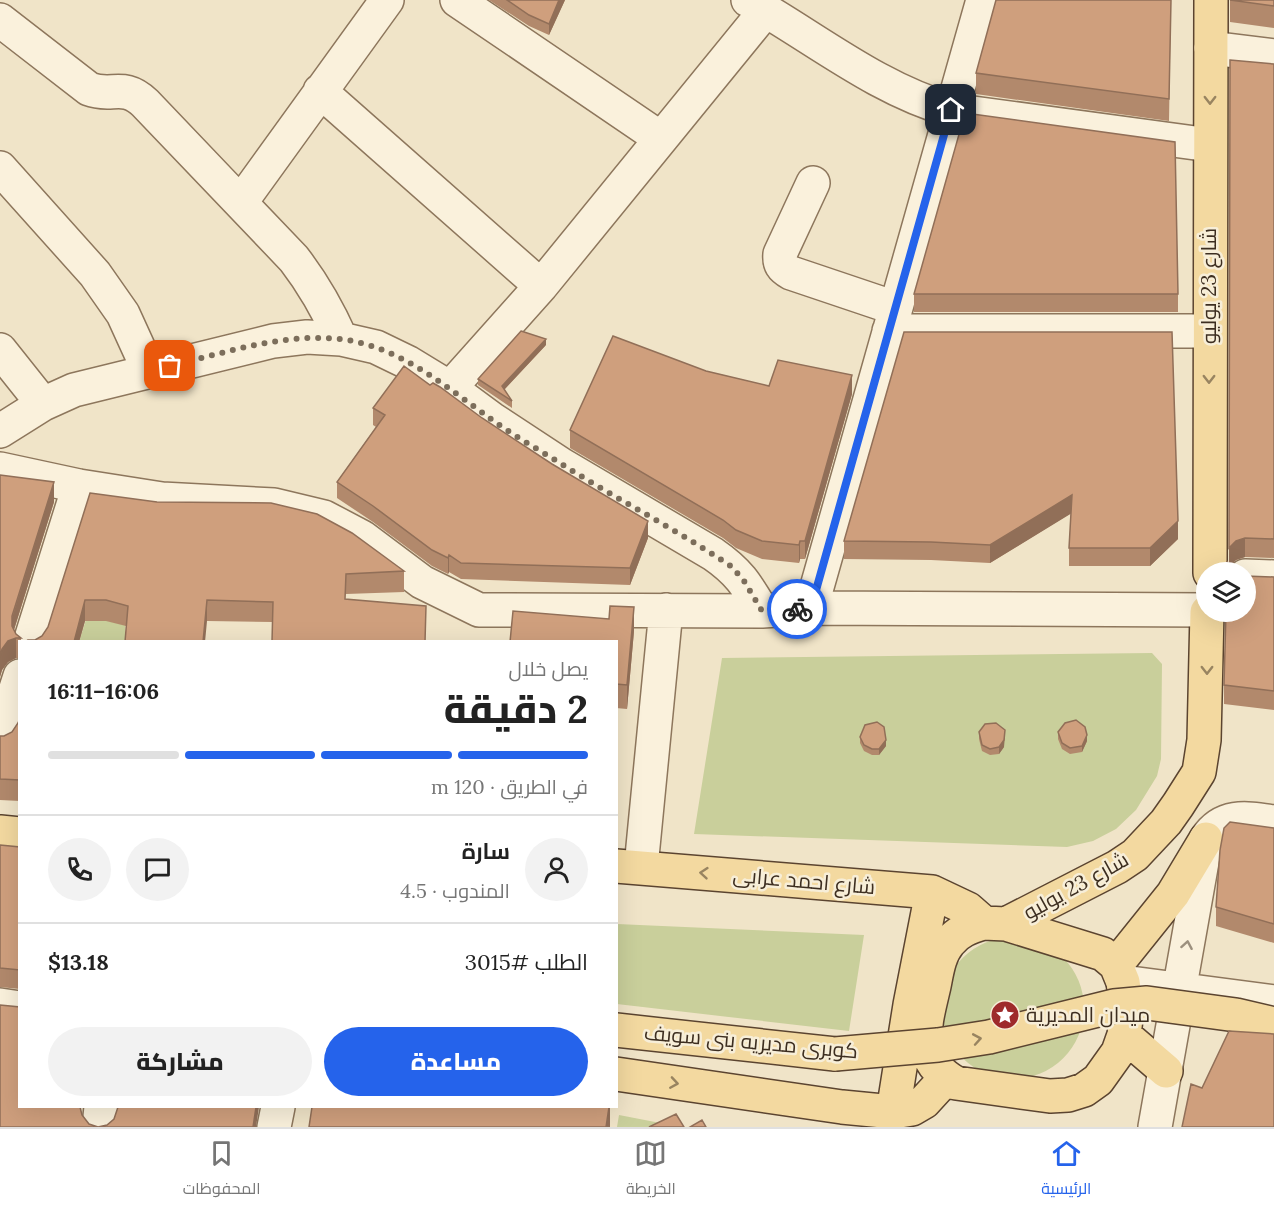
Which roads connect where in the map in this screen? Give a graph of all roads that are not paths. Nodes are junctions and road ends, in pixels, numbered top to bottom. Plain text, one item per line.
1 (387, 0) edge
2 (457, 0) edge
3 (983, 0) edge
4 (1211, 0) edge
5 (757, 5) edge
6 (0, 20) edge
7 (1211, 48) junction
8 (1274, 56) edge
9 (320, 91) junction
10 (951, 110) junction
11 (660, 138) junction
12 (1210, 145) junction
13 (0, 168) edge
14 (813, 183) dead end
15 (241, 202) junction
16 (541, 286) junction
17 (892, 320) junction
18 (1209, 331) junction
19 (341, 339) junction
20 (0, 350) edge
21 (149, 371) junction
22 (450, 388) junction
23 (44, 404) junction
24 (0, 431) edge
25 (0, 469) edge
26 (79, 486) junction
27 (1209, 562) edge
28 (1256, 576) edge
29 (1274, 577) edge
30 (811, 608) junction
31 (666, 610) junction
32 (762, 611) junction
33 (1196, 611) edge
34 (1206, 622) edge
35 (31, 640) edge
36 (18, 682) edge
37 (0, 738) edge
38 (1274, 822) edge
39 (0, 832) edge
40 (18, 834) edge
41 (1206, 839) junction
42 (629, 867) edge
43 (932, 892) junction
44 (995, 923) junction
45 (1123, 998) junction
46 (1274, 1002) edge
47 (1177, 1003) junction
48 (0, 1005) edge
49 (18, 1008) edge
50 (1274, 1024) edge
51 (618, 1030) edge
52 (1274, 1031) edge
53 (1166, 1071) junction
54 (618, 1074) edge
55 (946, 1078) junction
56 (101, 1108) edge
57 (278, 1108) edge
58 (890, 1119) edge
59 (99, 1127) edge
60 (274, 1127) edge
61 (1155, 1127) edge

1 - 9 street
2 - 11 street
3 - 10 street
4 - 7 main road, شارع 23 يوليو
5 - 10 street
5 - 11 street
6 - 15 street
7 - 8 street
7 -> 12 main road, شارع 23 يوليو
9 - 15 street
9 - 16 street
10 - 12 street
10 - 17 street
11 - 16 street
12 - 18 main road, شارع 23 يوليو
13 - 21 street
14 - 17 street
15 - 19 street
16 - 22 street
17 - 18 street
17 - 30 street
18 -> 27 main road, شارع 23 يوليو
19 - 21 street
19 - 22 street
20 - 23 street
21 - 23 street
22 - 32 street
23 - 24 street
25 - 26 street
26 - 31 street
26 - 35 street
28 - 29 street
30 - 32 street
30 - 33 street
31 - 32 street
31 - 42 street
34 -> 44 main road, شارع 23 يوليو
36 - 37 street
38 - 41 street
39 - 40 main road
41 - 45 main road
47 -> 41 street
43 -> 42 main road, شارع احمد عرابى
43 - 44 main road, شارع احمد عرابى
43 - 58 main road
44 - 45 main road
44 - 55 main road
45 - 47 street
45 - 53 main road
45 - 55 main road
46 - 47 street
47 - 52 street
47 - 53 street
48 - 49 street
51 -> 50 main road, كوبرى مديريه بنى سويف, bridge
53 - 61 street
54 -> 58 main road
55 - 58 main road
56 - 59 street
57 - 60 street

